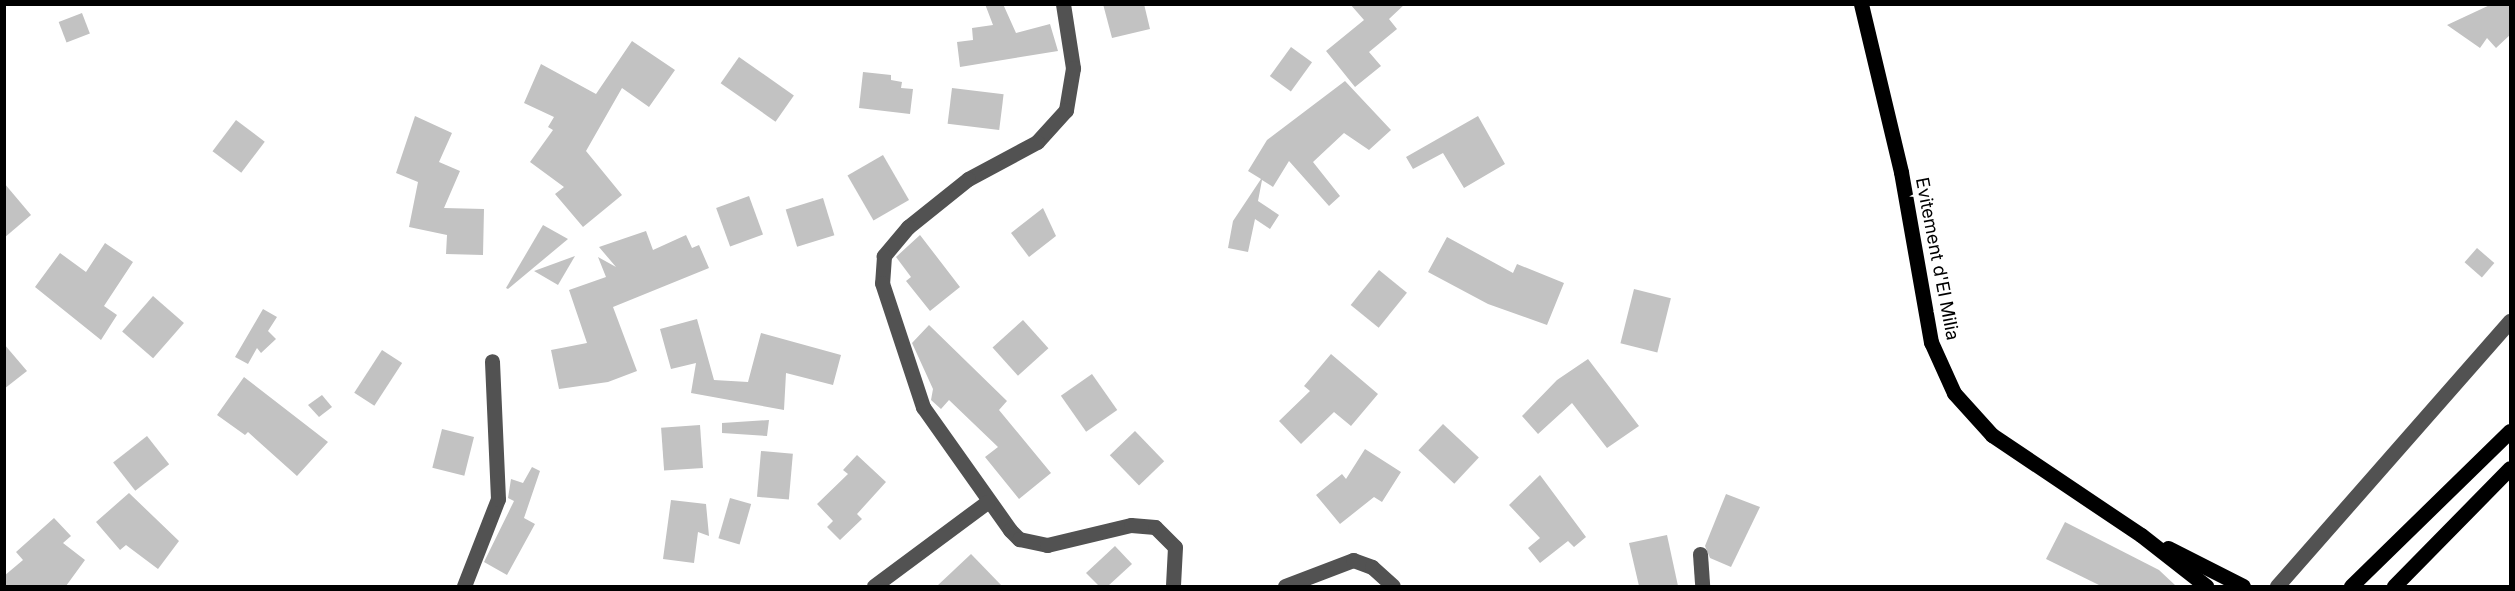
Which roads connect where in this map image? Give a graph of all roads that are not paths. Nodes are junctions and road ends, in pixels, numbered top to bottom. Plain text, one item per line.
1 (1063, 4) edge
2 (1861, 4) edge
3 (2511, 321) edge
4 (492, 361) dead end
5 (2511, 431) edge
6 (2511, 468) edge
7 (987, 502) junction
8 (2141, 535) junction
9 (1700, 554) dead end
10 (2385, 558) junction
11 (465, 586) edge
12 (874, 586) edge
13 (1173, 586) edge
14 (1285, 586) edge
15 (1393, 586) edge
16 (1702, 586) edge
17 (2206, 586) edge
18 (2243, 586) edge
19 (2277, 586) edge
20 (2337, 586) edge
21 (2351, 586) edge
22 (2394, 586) edge

1 - 7 street
2 - 8 main road, Evitement d'El Milia
3 - 19 street
4 - 11 street
5 - 10 main road
6 - 22 main road
7 - 12 street
7 - 13 street
8 - 17 main road, Evitement d'El Milia
8 - 18 main road, Evitement d'El Milia
9 - 16 street
10 - 20 main road
10 - 21 main road
14 - 15 street

